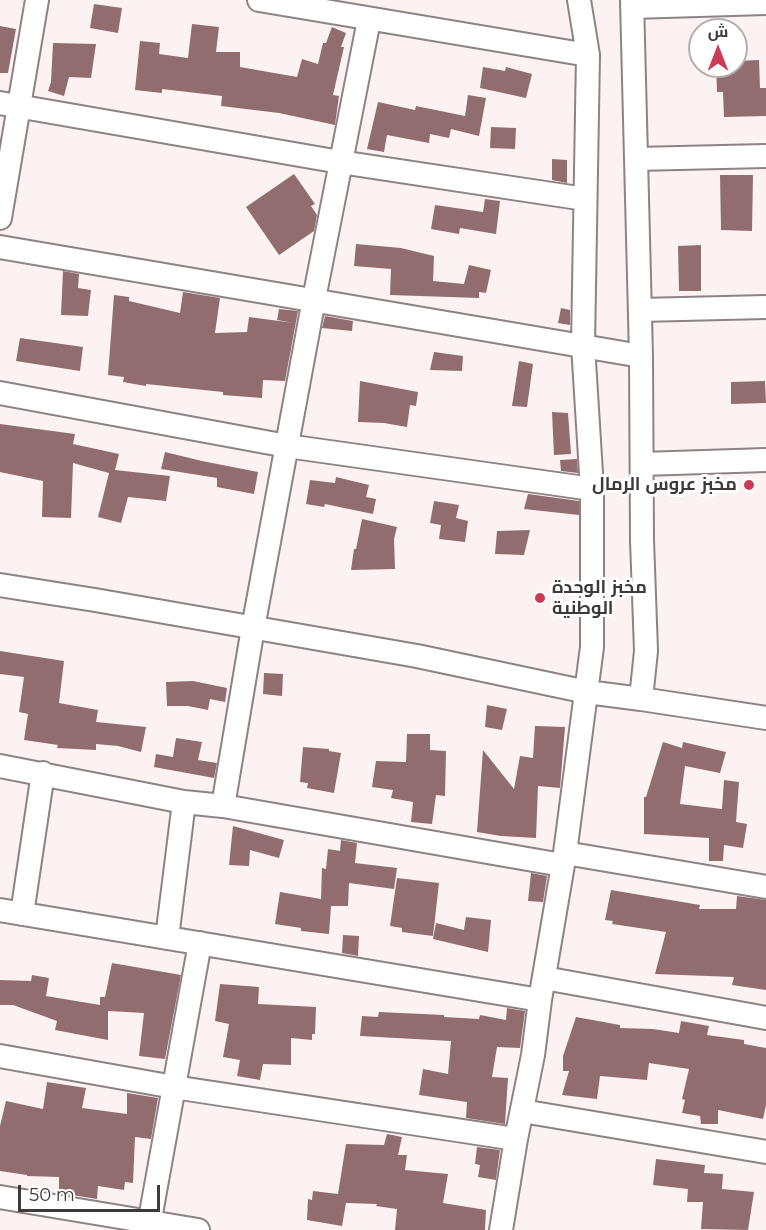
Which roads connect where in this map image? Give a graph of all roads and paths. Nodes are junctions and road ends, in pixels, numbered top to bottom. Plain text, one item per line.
1 (37, 0) edge
2 (259, 0) edge
3 (579, 0) edge
4 (632, 3) edge
5 (766, 3) edge
6 (369, 20) junction
7 (588, 55) junction
8 (9, 104) edge
9 (766, 156) edge
10 (636, 159) junction
11 (340, 162) junction
12 (585, 199) junction
13 (0, 219) edge
14 (0, 247) edge
15 (314, 299) junction
16 (766, 307) edge
17 (640, 310) junction
18 (583, 345) junction
19 (641, 356) junction
20 (0, 393) edge
21 (286, 446) junction
22 (766, 460) edge
23 (642, 464) junction
24 (592, 489) junction
25 (0, 585) edge
26 (253, 628) junction
27 (587, 692) junction
28 (641, 699) junction
29 (766, 718) edge
30 (0, 766) edge
31 (43, 774) junction
32 (184, 802) junction
33 (223, 806) junction
34 (563, 859) junction
35 (766, 887) edge
36 (11, 912) edge
37 (167, 938) junction
38 (200, 944) junction
39 (544, 978) junction
40 (540, 1000) junction
41 (766, 1018) edge
42 (0, 1056) edge
43 (174, 1088) junction
44 (522, 1111) junction
45 (516, 1139) junction
46 (766, 1152) edge
47 (0, 1197) edge
48 (149, 1226) edge
49 (198, 1230) edge
50 (501, 1230) edge

1 - 8 street
2 - 6 street
3 - 7 street
4 - 5 street
4 - 10 street
6 - 7 street
6 - 11 street
7 - 12 street
8 - 11 street
8 - 13 street
9 - 10 street
10 - 17 street
11 - 12 street
11 - 15 street
12 - 18 street
14 - 15 street
15 - 18 street
15 - 21 street
16 - 17 street
17 - 19 street
18 - 19 street
18 - 24 street
19 - 23 street
20 - 21 street
21 - 24 street
21 - 26 street
22 - 23 street
23 - 28 street
24 - 27 street
25 - 26 street
26 - 27 street
26 - 33 street
27 - 28 street
27 - 34 street
28 - 29 street
30 - 31 street
31 - 32 street
31 - 36 street
32 - 33 street
32 - 37 street
33 - 34 street
34 - 35 street
34 - 39 street
36 - 37 street
37 - 38 street
38 - 40 street
38 - 43 street
39 - 40 street
39 - 41 street
40 - 44 street
42 - 43 street
43 - 45 street
43 - 48 street
44 - 45 street
44 - 46 street
45 - 50 street
47 - 48 street
48 - 49 street

